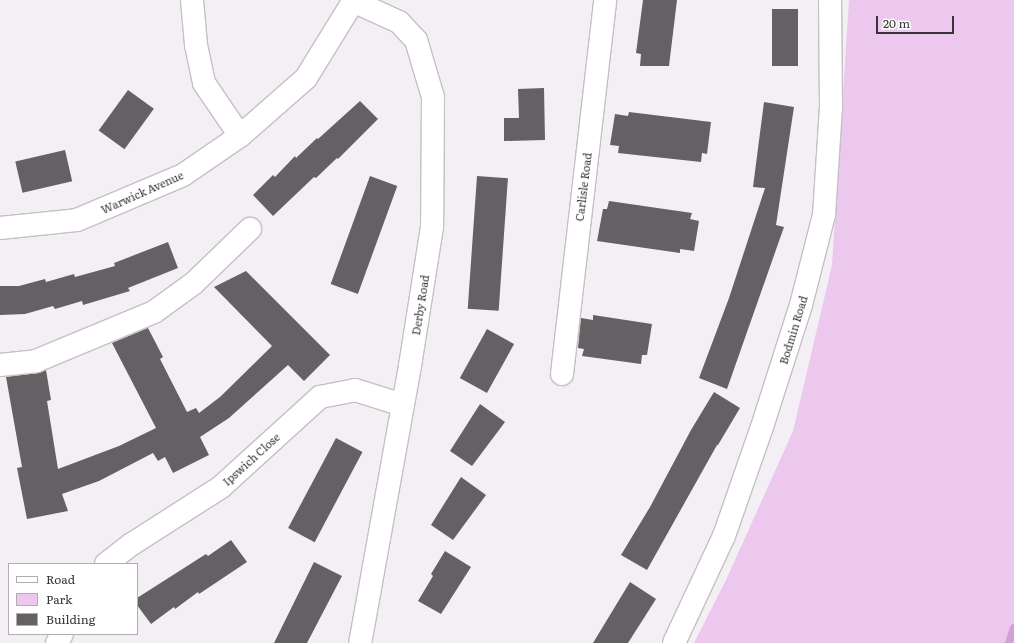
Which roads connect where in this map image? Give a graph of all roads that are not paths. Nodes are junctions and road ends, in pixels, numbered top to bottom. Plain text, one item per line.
1 (192, 0) edge
2 (605, 0) edge
3 (830, 0) edge
4 (353, 1) edge
5 (240, 136) junction
6 (0, 228) edge
7 (250, 229) dead end
8 (0, 365) edge
9 (562, 374) dead end
10 (403, 405) junction
11 (107, 563) edge
12 (360, 643) edge
13 (674, 643) edge

1 - 5 street
2 - 9 street, Carlisle Road
3 - 13 street, Bodmin Road
4 - 5 street, Warwick Avenue
4 - 10 street, Derby Road
5 - 6 street, Warwick Avenue
7 - 8 street
10 - 11 street, Ipswich Close
10 - 12 street, Derby Road

